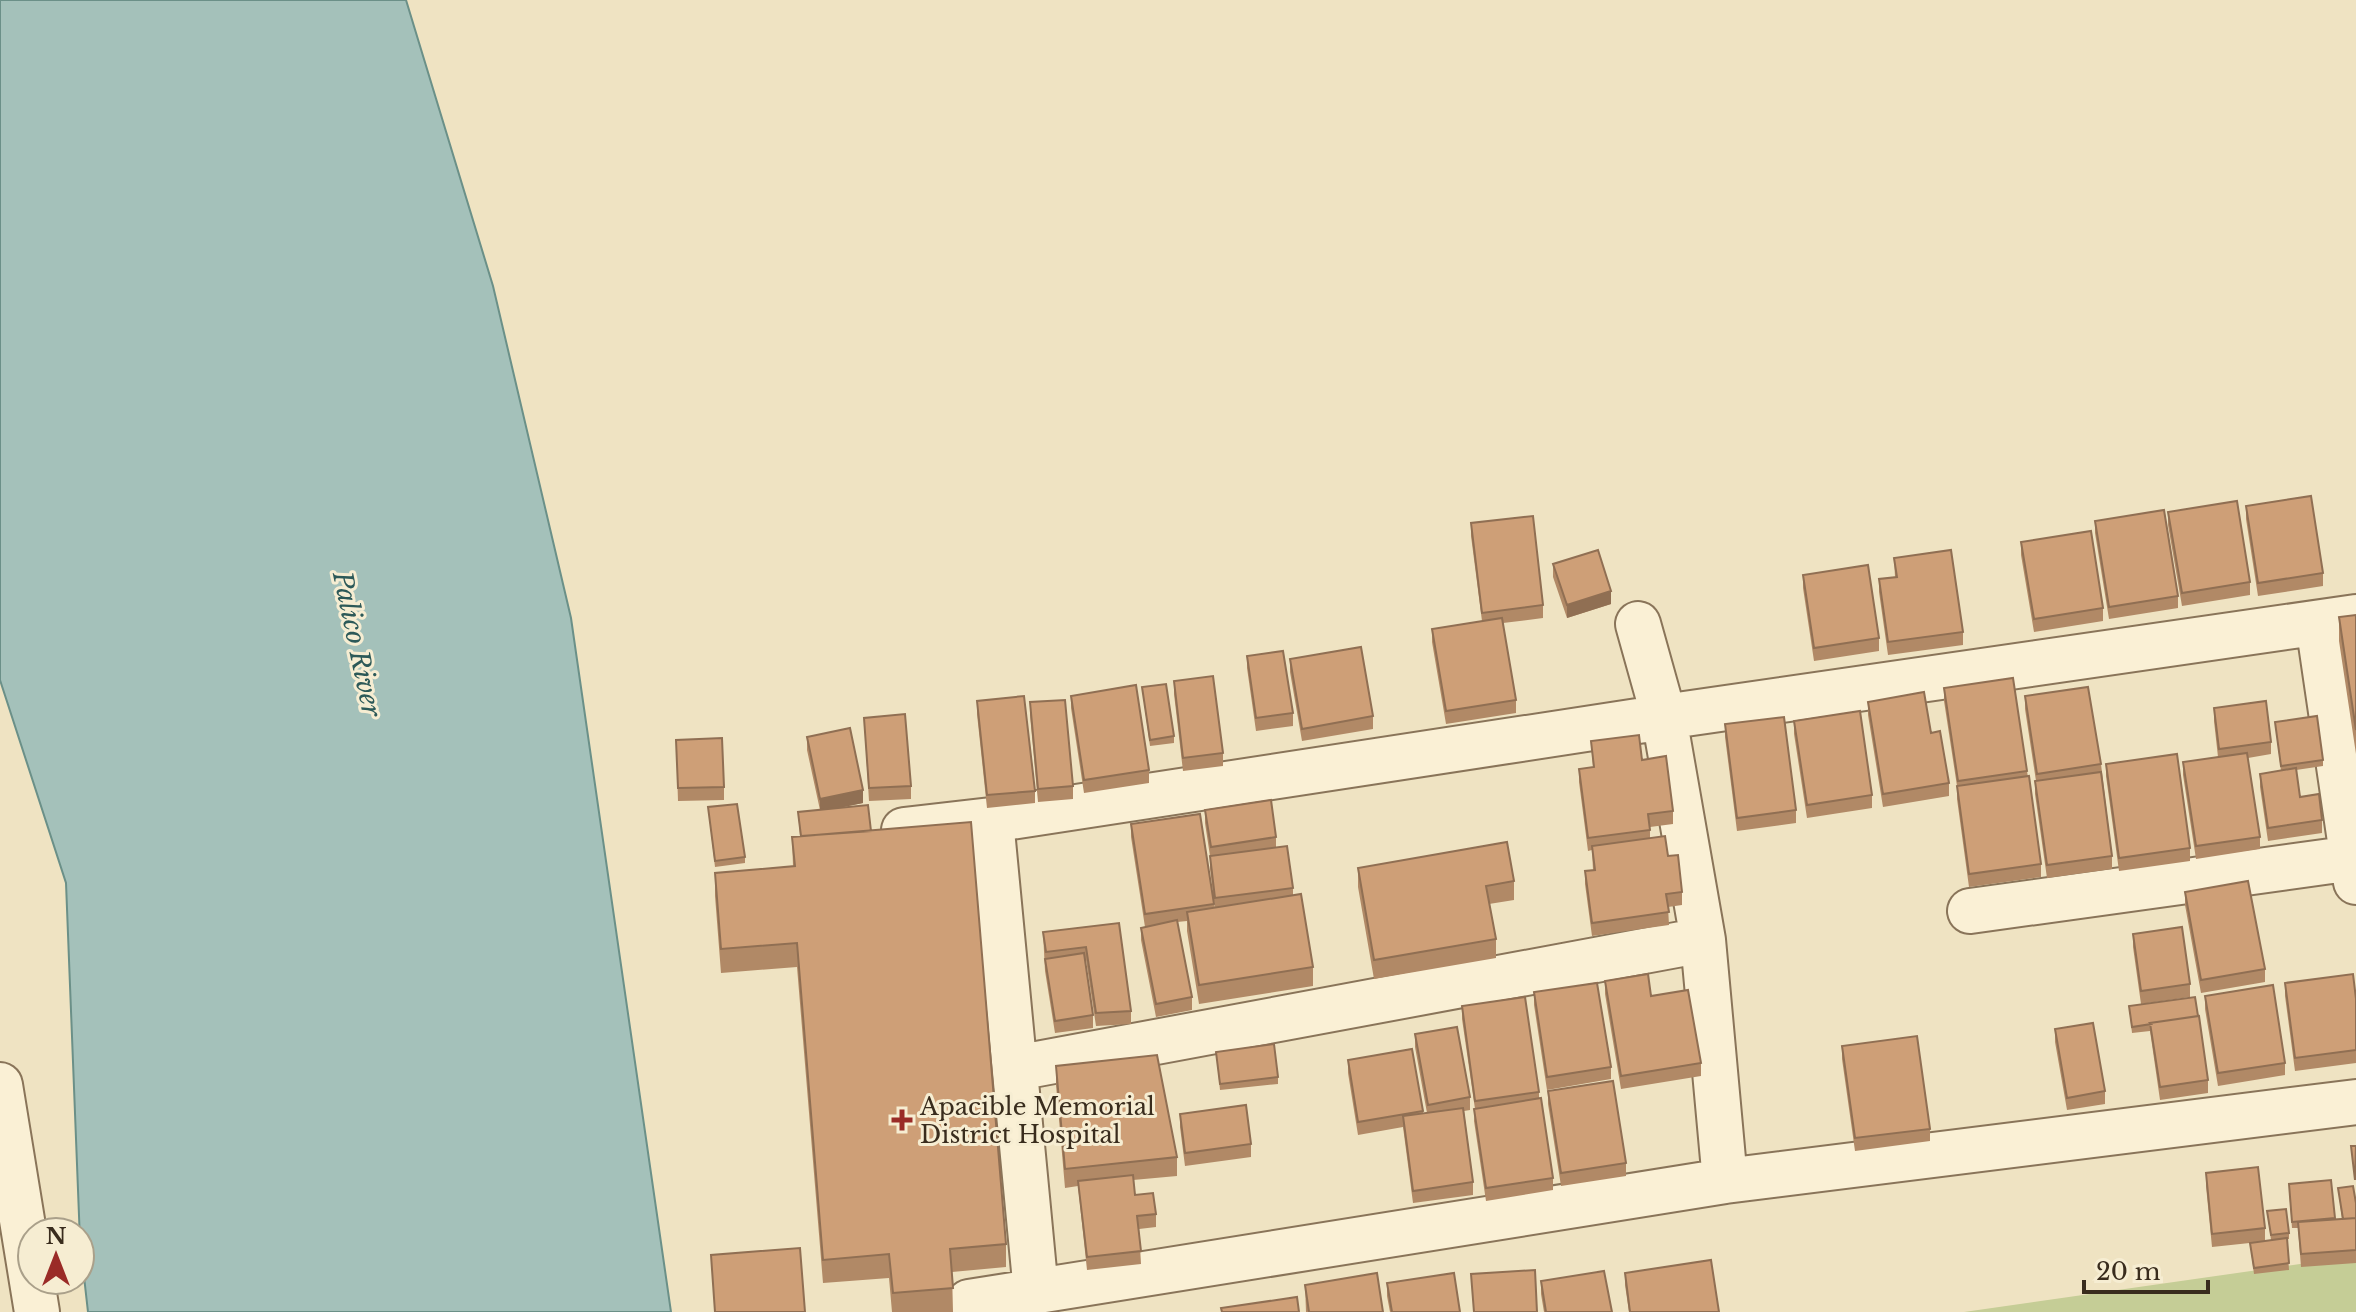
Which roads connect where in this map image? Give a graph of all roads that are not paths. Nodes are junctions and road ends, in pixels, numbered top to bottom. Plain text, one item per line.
1 (2337, 620) edge
2 (1638, 624) dead end
3 (1664, 717) junction
4 (991, 820) junction
5 (897, 831) edge
6 (2354, 870) edge
7 (1970, 911) dead end
8 (1703, 940) junction
9 (1016, 1068) junction
10 (0, 1085) edge
11 (2356, 1102) edge
12 (1725, 1181) junction
13 (1036, 1292) junction
14 (969, 1302) dead end
15 (37, 1312) edge

1 - 3 street
1 - 6 street
2 - 3 street
3 - 4 street
3 - 8 street
4 - 5 street
4 - 9 street
6 - 7 street
8 - 9 street
8 - 12 street
9 - 13 street
10 - 15 street
11 - 12 street
12 - 13 street
13 - 14 street

